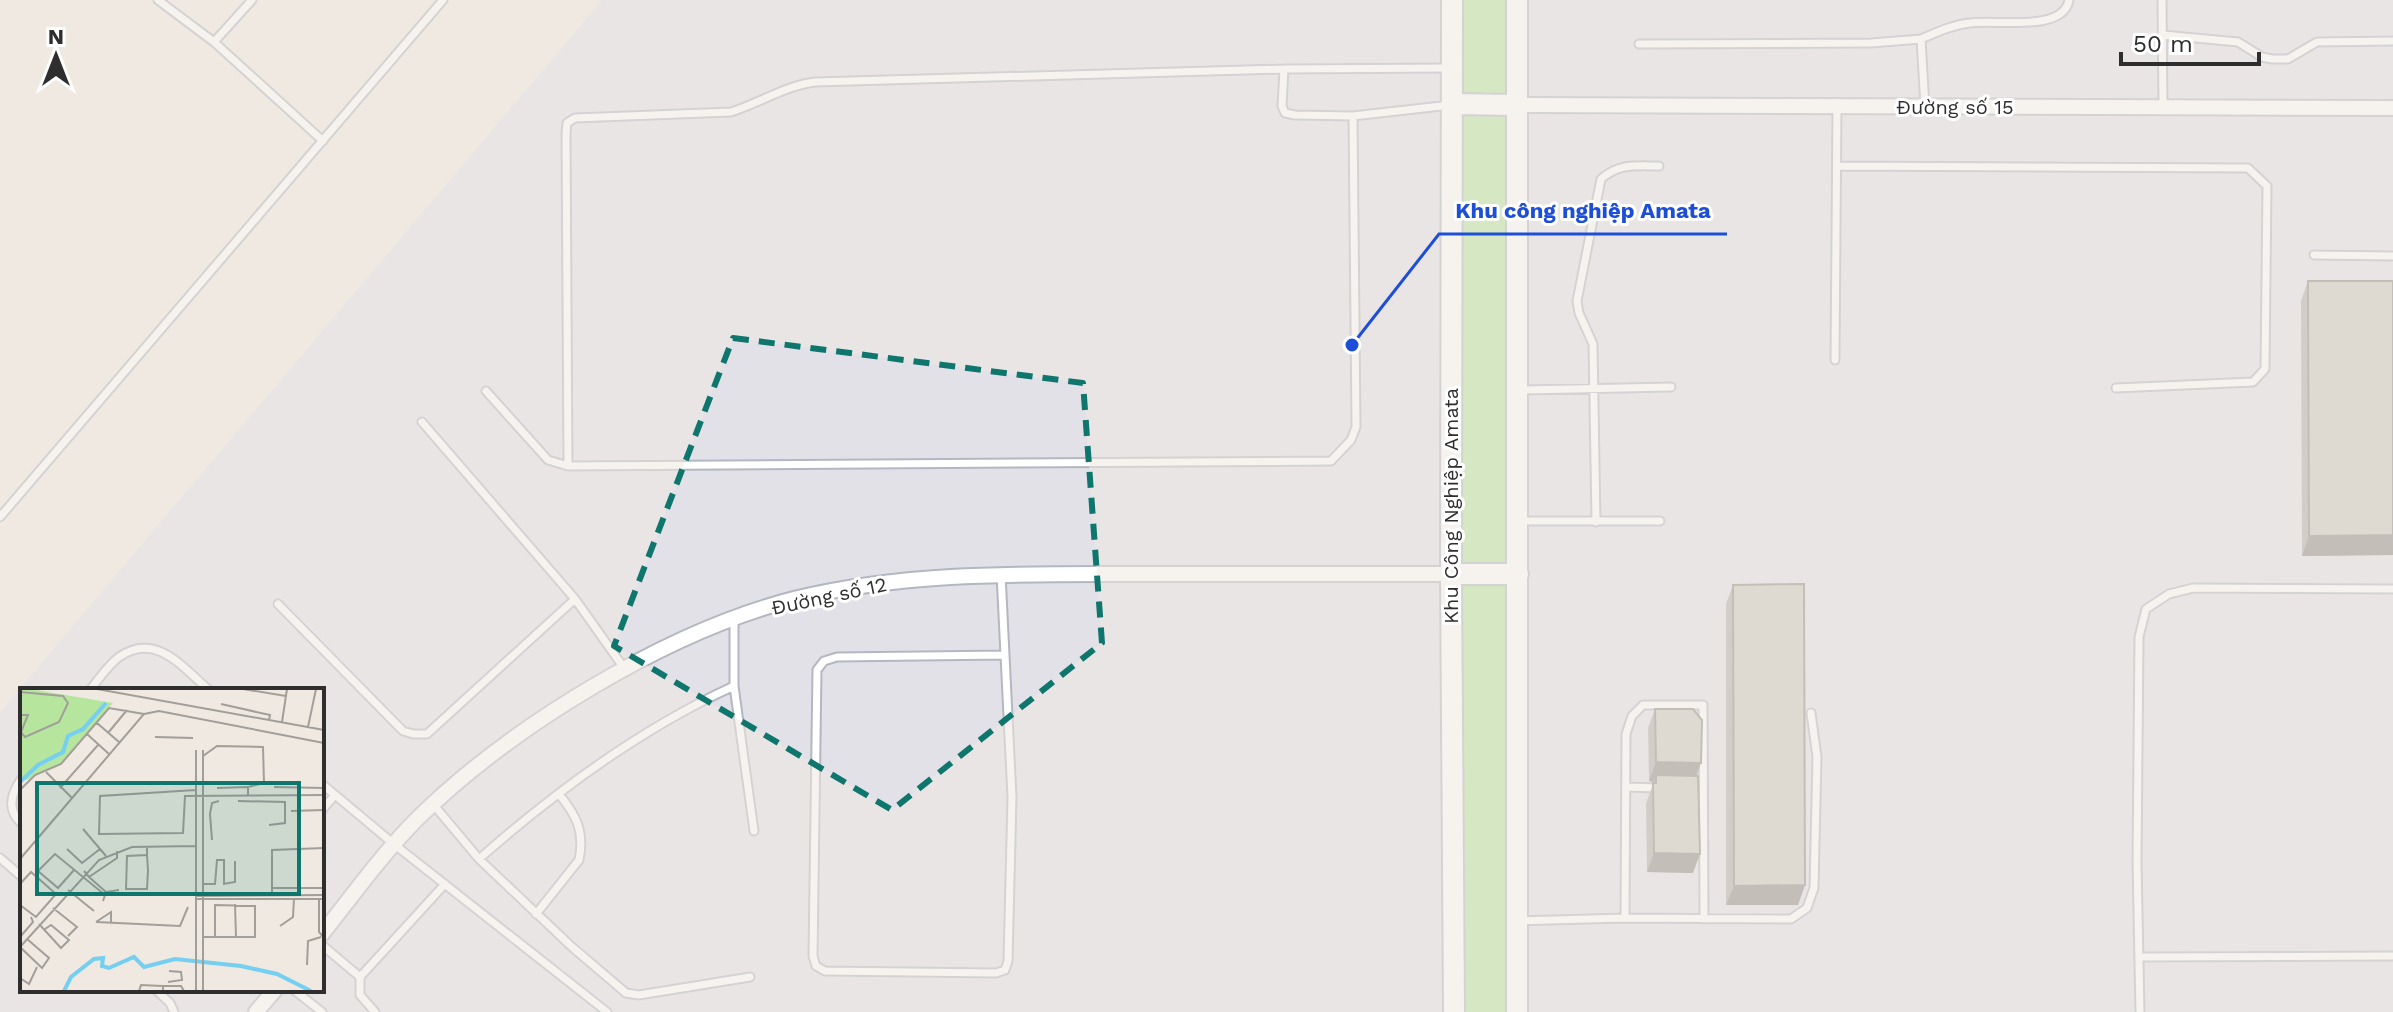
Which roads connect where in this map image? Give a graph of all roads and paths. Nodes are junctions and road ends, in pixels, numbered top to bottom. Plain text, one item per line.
1 (158, 0) edge
2 (252, 0) edge
3 (443, 0) edge
4 (1452, 0) edge
5 (1517, 0) edge
6 (2069, 0) edge
7 (2162, 0) edge
8 (2163, 35) junction
9 (1921, 39) junction
10 (2393, 41) edge
11 (214, 42) junction
12 (1639, 44) dead end
13 (1451, 68) junction
14 (1284, 69) junction
15 (1452, 104) junction
16 (1517, 105) junction
17 (1837, 106) junction
18 (1925, 107) junction
19 (2163, 107) junction
20 (2393, 108) edge
21 (1353, 116) junction
22 (323, 141) junction
23 (1659, 166) dead end
24 (1837, 166) junction
25 (2314, 255) dead end
26 (2393, 256) edge
27 (1835, 360) dead end
28 (1671, 387) dead end
29 (2116, 388) dead end
30 (1596, 389) junction
31 (1518, 390) junction
32 (486, 391) dead end
33 (422, 422) dead end
34 (568, 466) junction
35 (0, 517) edge
36 (1518, 521) junction
37 (1660, 521) dead end
38 (1596, 522) junction
39 (1001, 574) junction
40 (1451, 574) junction
41 (1518, 574) junction
42 (2393, 589) edge
43 (575, 599) junction
44 (278, 604) dead end
45 (734, 618) junction
46 (1005, 655) junction
47 (626, 670) junction
48 (734, 686) junction
49 (92, 688) edge
50 (207, 688) edge
51 (1811, 713) dead end
52 (20, 781) edge
53 (324, 786) edge
54 (1626, 787) junction
55 (1673, 789) edge
56 (1689, 790) edge
57 (1705, 790) junction
58 (559, 794) junction
59 (335, 795) junction
60 (433, 804) junction
61 (324, 808) edge
62 (20, 822) edge
63 (754, 831) dead end
64 (395, 845) junction
65 (0, 858) edge
66 (479, 859) junction
67 (20, 875) edge
68 (445, 884) junction
69 (536, 914) junction
70 (1625, 918) junction
71 (1704, 919) junction
72 (1518, 921) junction
73 (324, 932) edge
74 (324, 947) edge
75 (2393, 956) edge
76 (2139, 957) junction
77 (360, 977) junction
78 (750, 977) dead end
79 (158, 992) edge
80 (273, 992) edge
81 (297, 992) edge
82 (174, 1012) edge
83 (256, 1012) edge
84 (322, 1012) edge
85 (375, 1012) edge
86 (607, 1012) edge
87 (1454, 1012) edge
88 (1517, 1012) edge
89 (2140, 1012) edge

1 - 11 lane
2 - 11 lane
3 - 22 lane
4 - 13 street, Khu Công Nghiệp Amata
5 - 16 street
6 - 9 lane
7 - 8 lane
8 - 10 lane
8 - 19 lane
9 - 12 lane
9 - 18 lane
11 - 22 lane
13 - 14 lane
13 - 15 street, Khu Công Nghiệp Amata
14 - 21 lane
14 - 34 lane
15 - 16 street
15 - 21 lane
15 - 40 street, Khu Công Nghiệp Amata
16 - 17 street, Đường số 15
16 - 31 street
17 - 18 street, Đường số 15
17 - 24 lane
18 - 19 street, Đường số 15
19 - 20 street, Đường số 15
21 - 34 lane
22 - 35 lane
23 - 30 lane
24 - 27 lane
24 - 29 lane
25 - 26 lane
28 - 30 lane
30 - 31 lane
30 - 38 lane
31 - 36 street
32 - 34 lane
33 - 43 lane
36 - 38 lane
36 - 41 street
37 - 38 lane
39 - 40 street, Đường số 12
39 - 45 street, Đường số 12
39 - 46 lane
40 - 41 street
40 - 87 street, Khu Công Nghiệp Amata
41 - 72 street
42 - 76 lane
43 - 44 lane
43 - 47 lane
45 - 47 street, Đường số 12
45 - 48 lane
46 - 46 lane
47 - 60 street, Đường số 12
48 - 58 lane
48 - 63 lane
49 - 50 lane
51 - 71 lane
52 - 62 lane
53 - 59 lane
54 - 55 lane
54 - 57 lane
54 - 70 lane
56 - 57 lane
57 - 71 lane
58 - 66 lane
58 - 69 lane
59 - 61 lane
59 - 64 lane
60 - 64 street, Đường số 12
60 - 66 lane
64 - 68 lane
64 - 73 street, Đường số 12
65 - 67 lane
66 - 69 lane
68 - 77 lane
68 - 86 lane
69 - 78 lane
70 - 71 lane
70 - 72 lane
72 - 88 street
74 - 77 lane
75 - 76 lane
76 - 89 lane
77 - 85 lane
79 - 82 lane
80 - 83 street
81 - 84 lane

